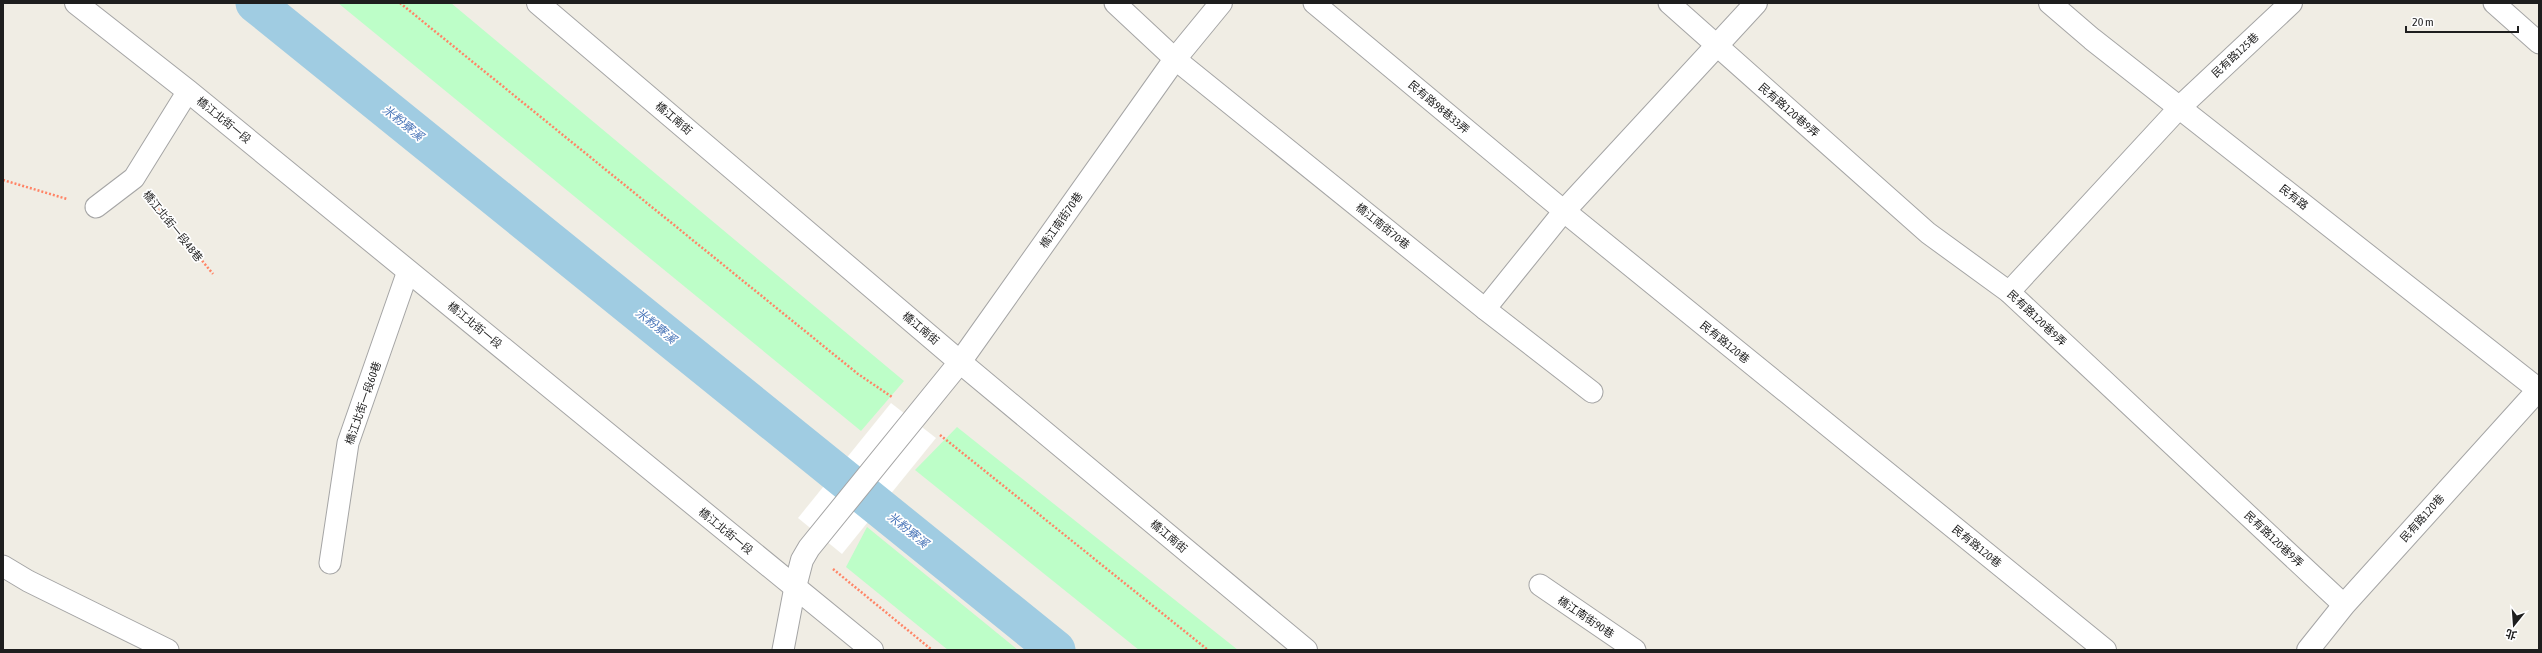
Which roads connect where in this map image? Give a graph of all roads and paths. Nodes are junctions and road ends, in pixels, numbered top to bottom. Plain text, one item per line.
1 (76, 3) edge
2 (400, 3) edge
3 (538, 3) edge
4 (1115, 3) edge
5 (1221, 3) edge
6 (1314, 3) edge
7 (1669, 3) edge
8 (1756, 3) edge
9 (2050, 3) edge
10 (2291, 3) edge
11 (2494, 3) edge
12 (2539, 43) edge
13 (1716, 47) junction
14 (1175, 59) junction
15 (188, 91) junction
16 (2180, 107) junction
17 (134, 178) junction
18 (3, 180) edge
19 (96, 207) joint
20 (1564, 211) junction
21 (408, 271) junction
22 (213, 274) dead end
23 (2009, 292) junction
24 (1485, 309) junction
25 (960, 362) junction
26 (2539, 389) edge
27 (1592, 392) dead end
28 (915, 418) junction
29 (815, 542) junction
30 (330, 563) dead end
31 (3, 566) edge
32 (1540, 586) dead end
33 (795, 587) junction
34 (2344, 605) junction
35 (1633, 649) edge
36 (168, 650) edge
37 (783, 650) edge
38 (872, 650) edge
39 (932, 650) edge
40 (1208, 650) edge
41 (1306, 650) edge
42 (2105, 650) edge
43 (2308, 650) edge

1 - 15 street, 橋江北街一段
2 - 28 path
3 - 25 street, 橋江南街
4 - 14 lane, 橋江南街70巷
5 - 14 street, 橋江南街70巷
6 - 20 lane, 民有路98巷33弄
7 - 13 lane, 民有路120巷9弄
8 - 13 street
9 - 16 street, 民有路
10 - 16 street, 民有路125巷
11 - 12 lane
13 - 20 street
13 - 23 lane, 民有路120巷9弄
14 - 24 lane, 橋江南街70巷
14 - 25 street, 橋江南街70巷
15 - 17 lane
15 - 21 street, 橋江北街一段
16 - 23 lane
16 - 26 street, 民有路
17 - 19 lane
17 - 22 path, 橋江北街一段48巷
18 - 19 path
20 - 24 lane
20 - 42 street, 民有路120巷
21 - 30 lane, 橋江北街一段60巷
21 - 33 street, 橋江北街一段
23 - 34 lane, 民有路120巷9弄
24 - 27 lane, 橋江南街70巷
25 - 28 street, 橋江南街70巷
25 - 41 street, 橋江南街
26 - 34 street, 民有路120巷
28 - 29 street, 橋江南街70巷
28 - 40 path
29 - 33 street, 橋江南街70巷
29 - 39 path
31 - 36 lane
32 - 35 lane, 橋江南街90巷
33 - 37 lane
33 - 38 street, 橋江北街一段
34 - 43 street, 民有路120巷

